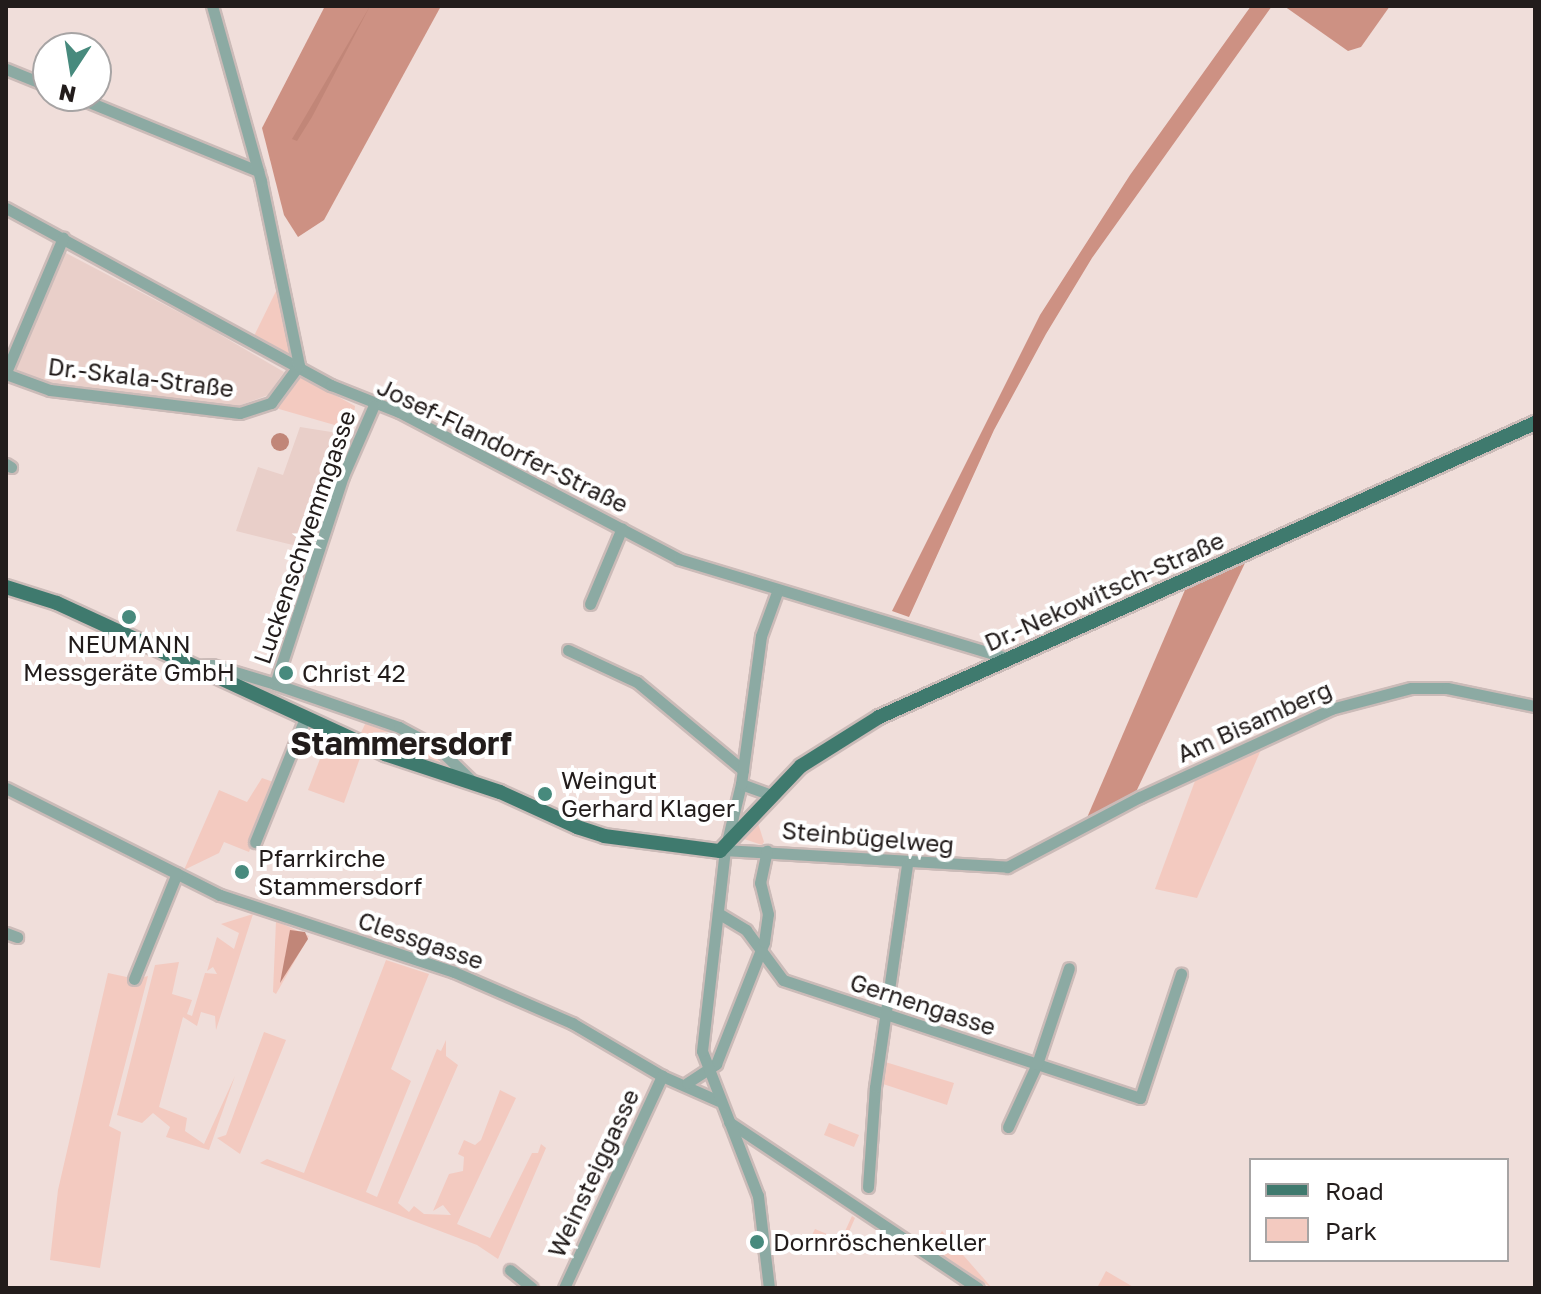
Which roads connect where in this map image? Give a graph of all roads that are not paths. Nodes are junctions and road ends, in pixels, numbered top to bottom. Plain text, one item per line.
1 (212, 6) edge
2 (6, 69) edge
3 (32, 80) edge
4 (112, 111) edge
5 (258, 171) junction
6 (6, 208) edge
7 (63, 238) junction
8 (299, 365) junction
9 (6, 373) edge
10 (374, 405) junction
11 (1535, 423) edge
12 (622, 528) junction
13 (6, 587) edge
14 (777, 592) junction
15 (590, 604) dead end
16 (568, 650) dead end
17 (1007, 658) junction
18 (187, 666) junction
19 (275, 684) junction
20 (1535, 706) edge
21 (305, 718) junction
22 (743, 770) junction
23 (476, 784) junction
24 (741, 784) junction
25 (6, 788) edge
26 (771, 795) junction
27 (255, 842) dead end
28 (725, 850) junction
29 (767, 851) junction
30 (907, 864) junction
31 (1007, 867) joint
32 (177, 873) junction
33 (718, 913) junction
34 (760, 950) junction
35 (1069, 968) dead end
36 (1181, 974) dead end
37 (134, 979) dead end
38 (886, 1015) junction
39 (1037, 1064) junction
40 (706, 1068) junction
41 (662, 1076) junction
42 (687, 1083) junction
43 (719, 1101) junction
44 (729, 1122) junction
45 (1008, 1127) dead end
46 (868, 1187) dead end
47 (510, 1270) dead end
48 (532, 1288) edge
49 (564, 1288) edge
50 (769, 1288) edge
51 (978, 1288) edge

1 - 5 street
2 - 3 street
4 - 5 street
5 - 8 street
6 - 7 street, Josef-Flandorfer-Straße
7 - 8 street, Josef-Flandorfer-Straße
7 - 9 street
8 - 9 street, Dr.-Skala-Straße
8 - 10 street, Josef-Flandorfer-Straße
10 - 12 street, Josef-Flandorfer-Straße
10 - 19 street, Luckenschwemmgasse
11 - 17 main road, Dr.-Nekowitsch-Straße
12 - 14 street, Josef-Flandorfer-Straße
12 - 15 street
13 - 18 main road
14 - 17 street, Josef-Flandorfer-Straße
14 - 22 street
16 - 22 street
17 - 26 main road, Dr.-Nekowitsch-Straße
18 - 19 street
18 - 21 main road
19 - 23 street
20 - 31 street, Am Bisamberg
21 - 23 main road
21 - 27 street
22 - 24 street
23 - 28 main road
24 - 26 street
24 - 28 street
25 - 32 street, Clessgasse
26 - 28 main road, Dr.-Nekowitsch-Straße
28 - 29 street, Steinbügelweg
28 - 33 street
29 - 30 street, Steinbügelweg
29 - 34 street
30 - 31 street, Steinbügelweg
30 - 38 street
32 - 37 street
32 - 41 street, Clessgasse
33 - 34 street, Gernengasse
33 - 40 street
34 - 38 street, Gernengasse
34 - 40 street
35 - 39 street
36 - 39 street, Gernengasse
38 - 39 street, Gernengasse
38 - 46 street
39 - 45 street
40 - 42 street
40 - 43 street
41 - 42 street, Clessgasse
41 - 49 street, Weinsteiggasse
42 - 43 street, Clessgasse
43 - 44 street
44 - 50 street
44 - 51 street
47 - 48 street

